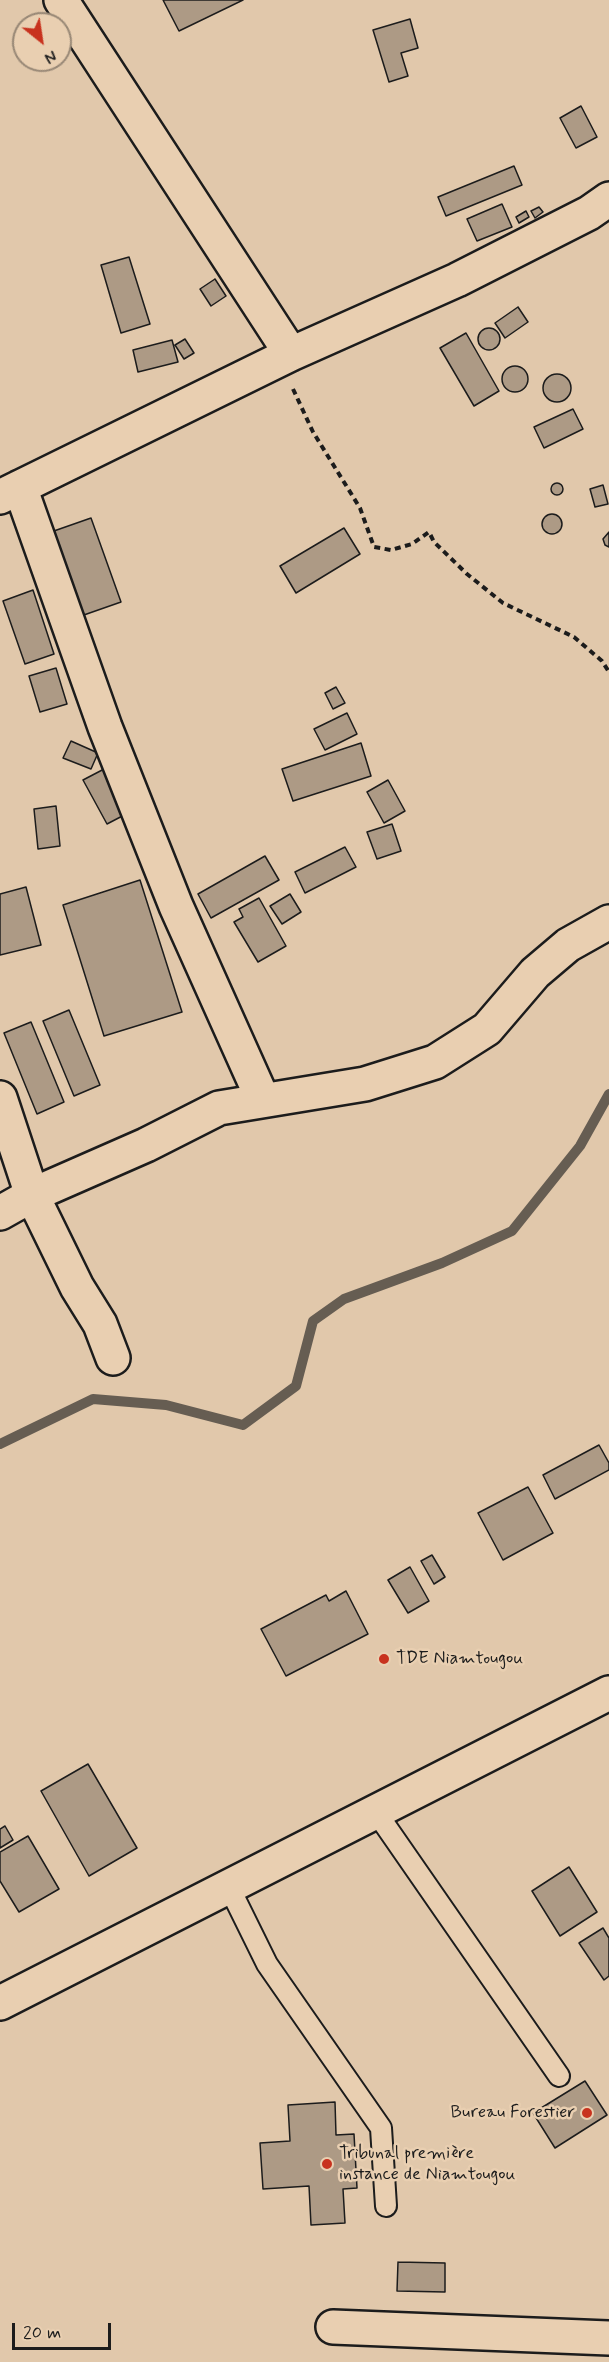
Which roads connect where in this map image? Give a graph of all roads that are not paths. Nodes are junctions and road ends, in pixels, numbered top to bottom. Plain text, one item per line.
1 (61, 0) edge
2 (609, 199) edge
3 (291, 354) junction
4 (10, 492) edge
5 (609, 922) edge
6 (0, 1098) edge
7 (263, 1100) junction
8 (32, 1195) junction
9 (0, 1213) edge
10 (113, 1359) dead end
11 (609, 1693) edge
12 (376, 1812) junction
13 (229, 1887) junction
14 (0, 2003) edge
15 (560, 2076) dead end
16 (386, 2206) dead end
17 (333, 2327) dead end
18 (609, 2338) edge

1 - 3 street
2 - 3 street
3 - 4 street
4 - 7 street
5 - 7 street
6 - 8 street
7 - 8 street
8 - 9 street
8 - 10 street
11 - 12 street
12 - 13 street
12 - 15 lane
13 - 14 street
13 - 16 lane
17 - 18 street

